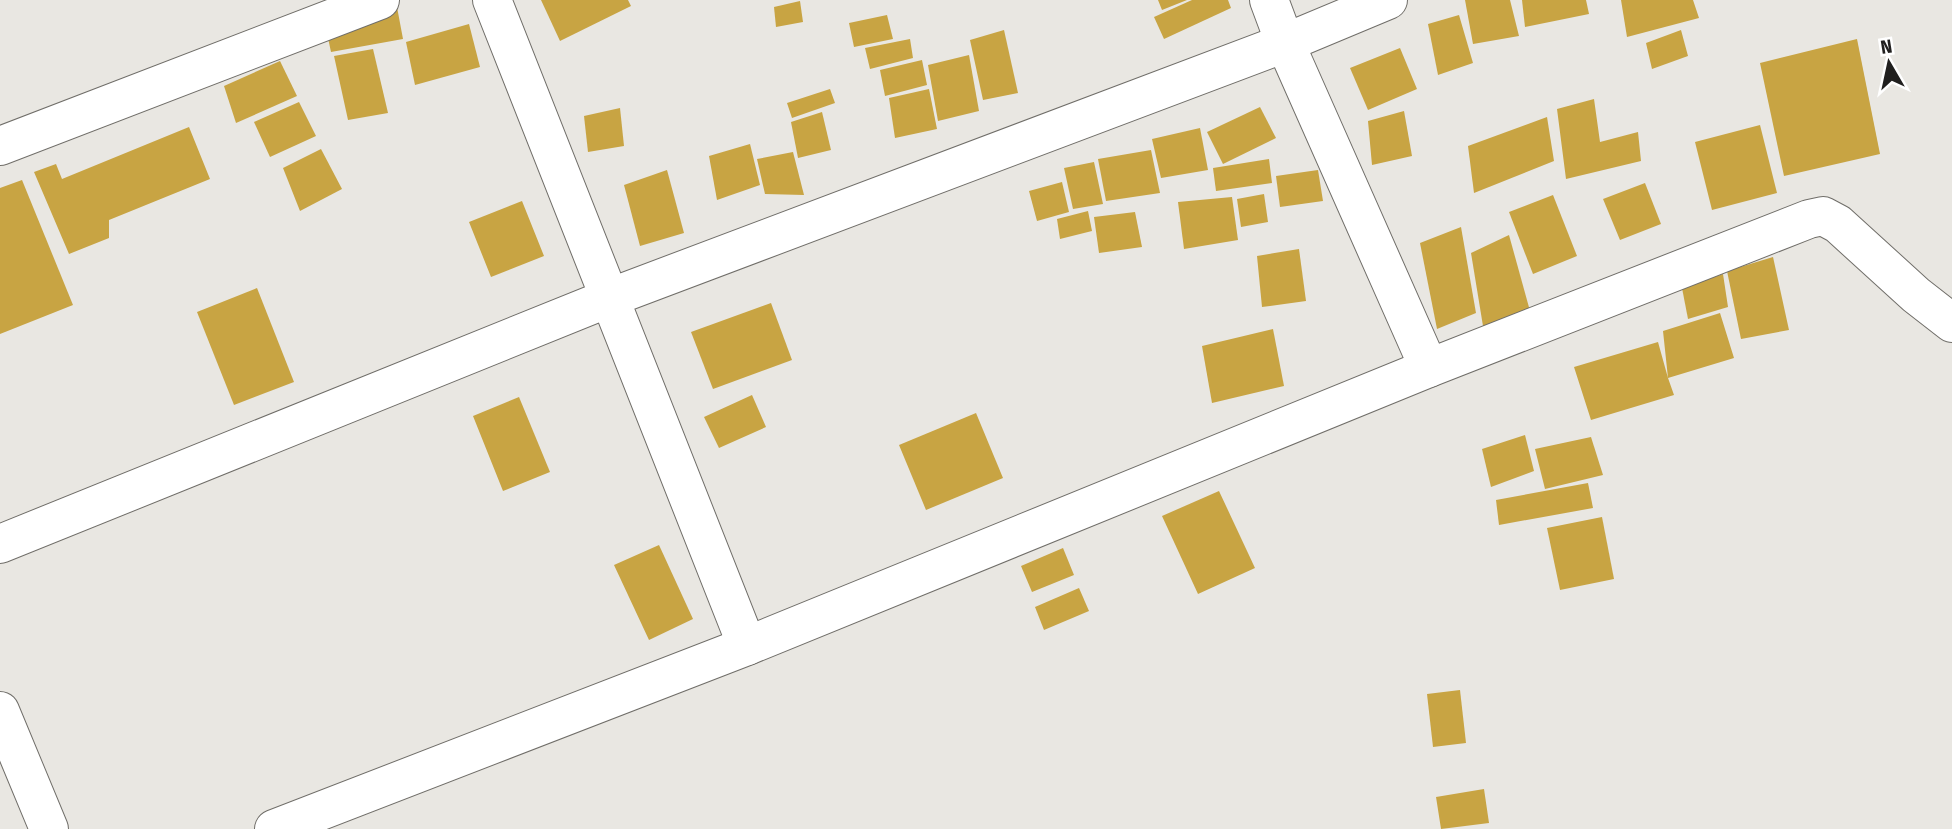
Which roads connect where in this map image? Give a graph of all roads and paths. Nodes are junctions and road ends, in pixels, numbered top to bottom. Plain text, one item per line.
1 (380, 0) edge
2 (492, 0) edge
3 (1269, 0) edge
4 (1388, 0) edge
5 (1285, 43) junction
6 (0, 146) edge
7 (609, 298) junction
8 (1952, 323) edge
9 (1429, 368) junction
10 (0, 544) edge
11 (747, 646) junction
12 (0, 711) edge
13 (49, 829) edge
14 (274, 829) edge

1 - 6 street
2 - 7 street
3 - 5 street
4 - 5 street
5 - 7 street
5 - 9 street
7 - 10 street
7 - 11 street
8 - 9 street
9 - 11 street
11 - 14 street
12 - 13 street

